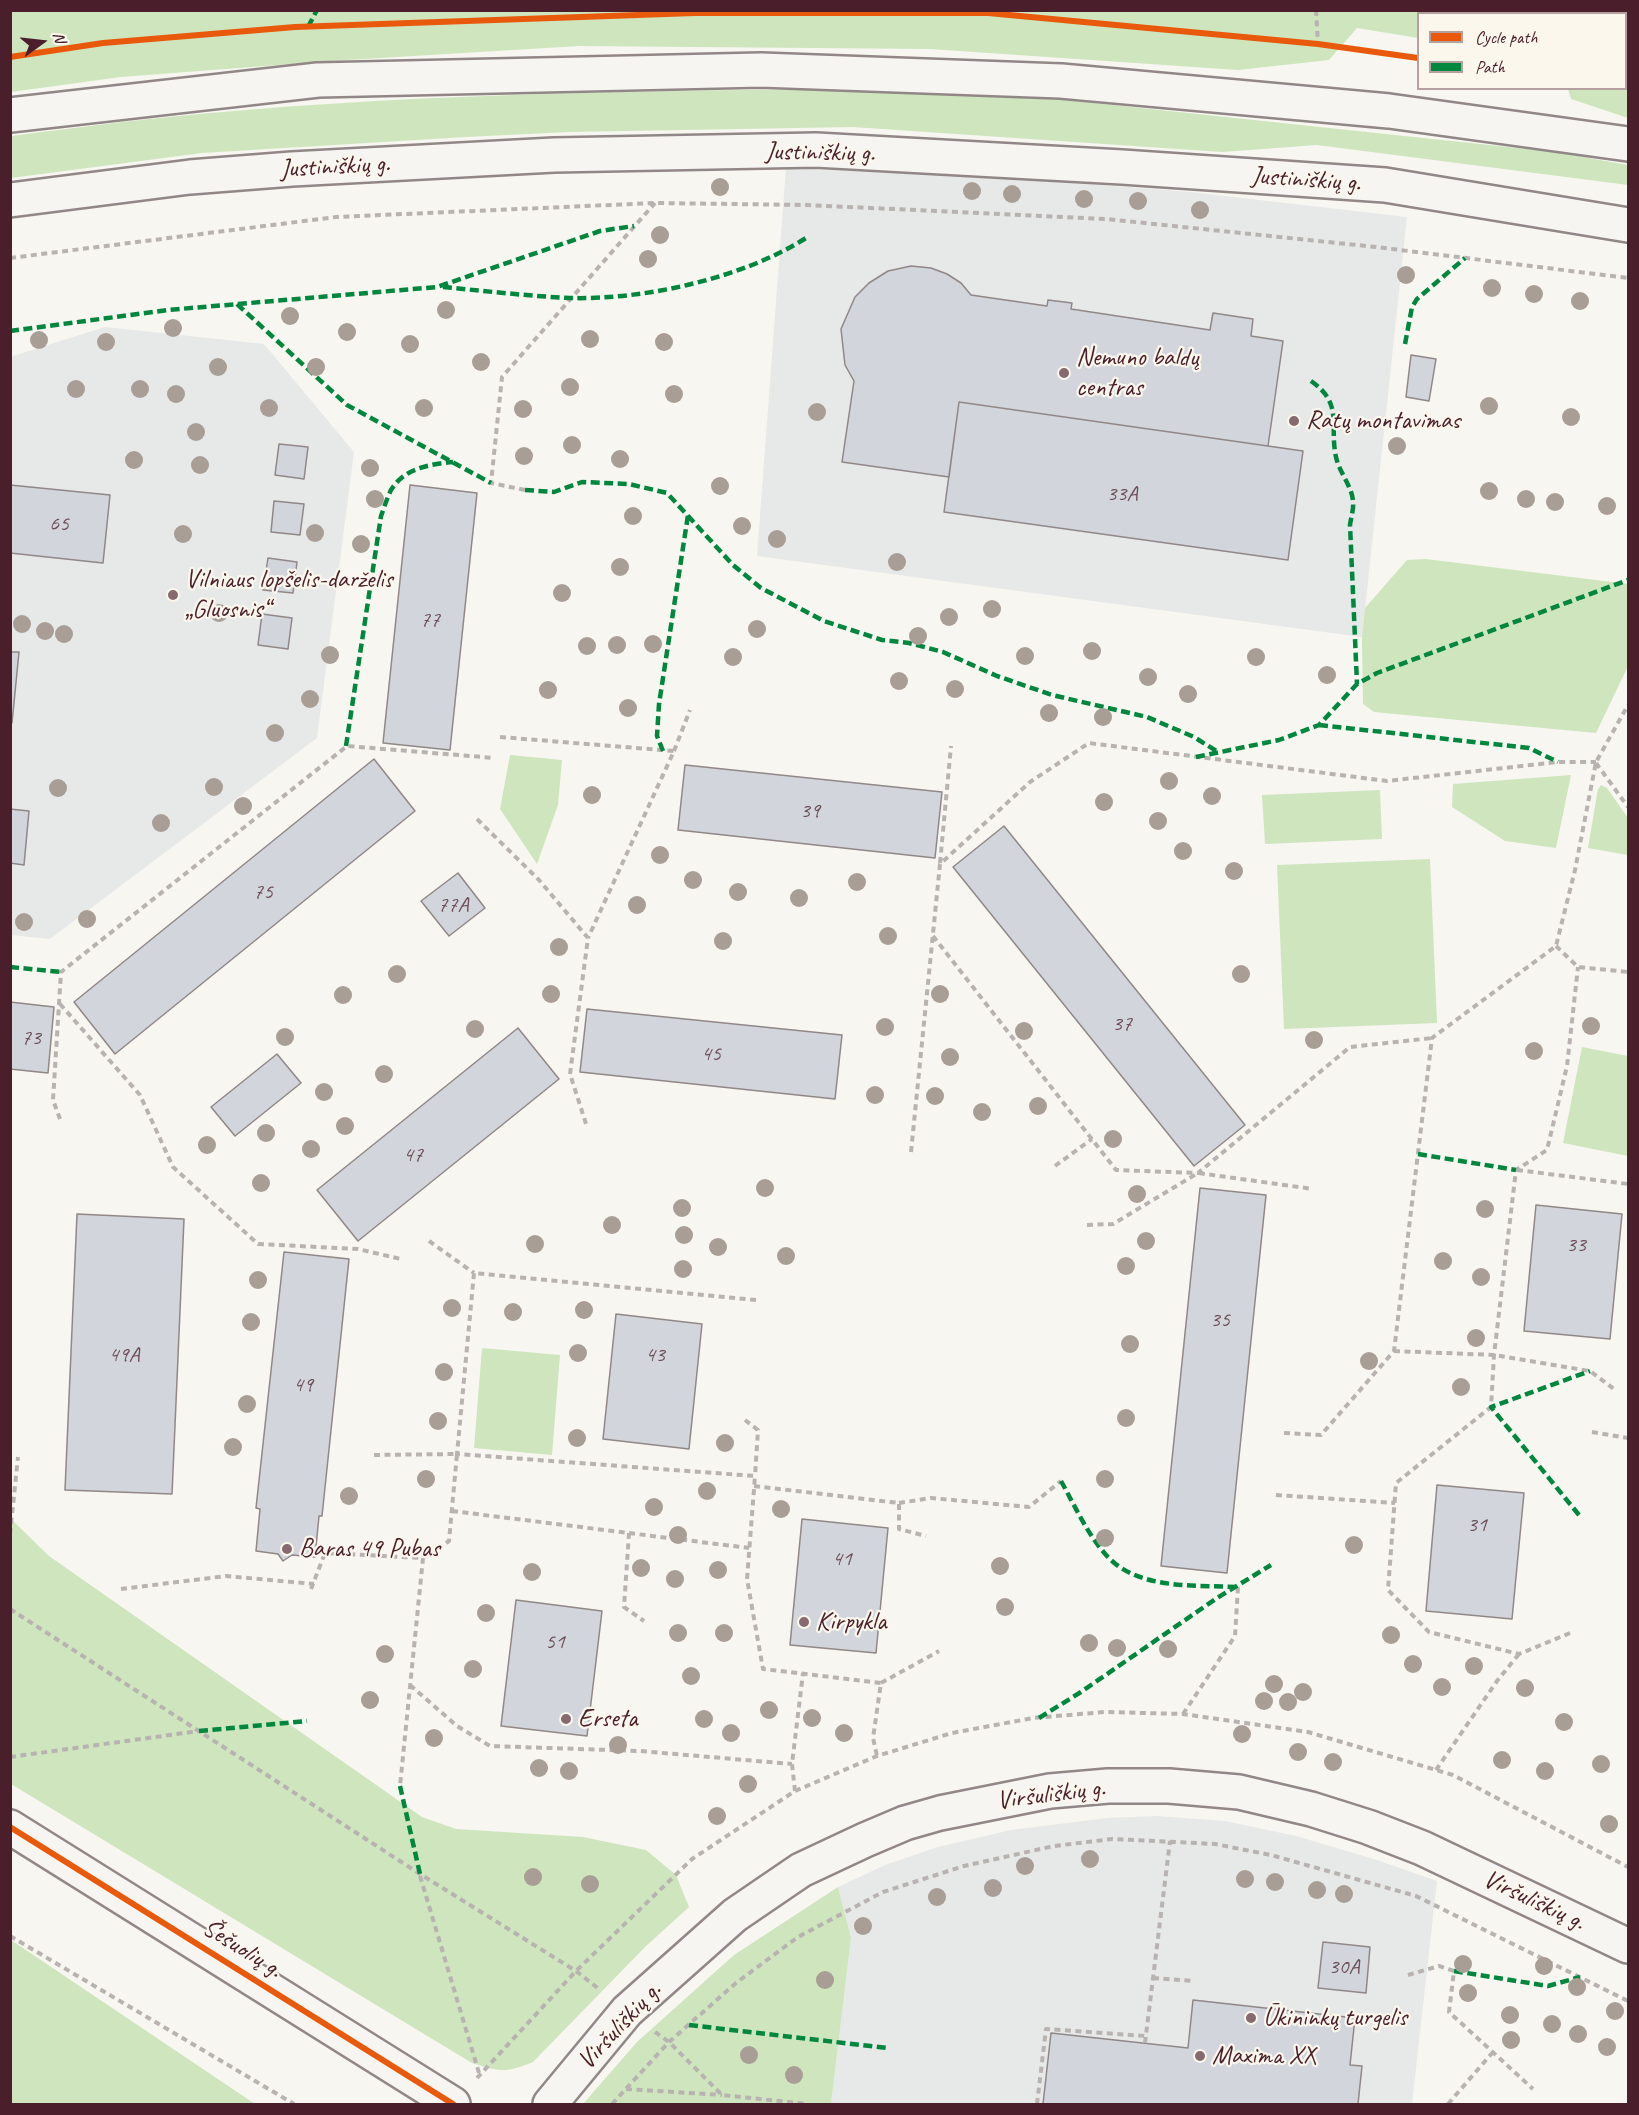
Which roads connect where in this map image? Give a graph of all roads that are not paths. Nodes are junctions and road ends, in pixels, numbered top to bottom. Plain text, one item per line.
1 (10, 115) edge
2 (1629, 144) edge
3 (10, 200) edge
4 (1629, 225) edge
5 (10, 1827) edge
6 (1629, 1946) edge
7 (453, 2104) edge
8 (550, 2104) edge

1 - 2 main road
3 - 4 main road, Justiniškių g.
5 - 7 main road, Šešuolių g.
6 - 8 main road, Viršuliškių g.

